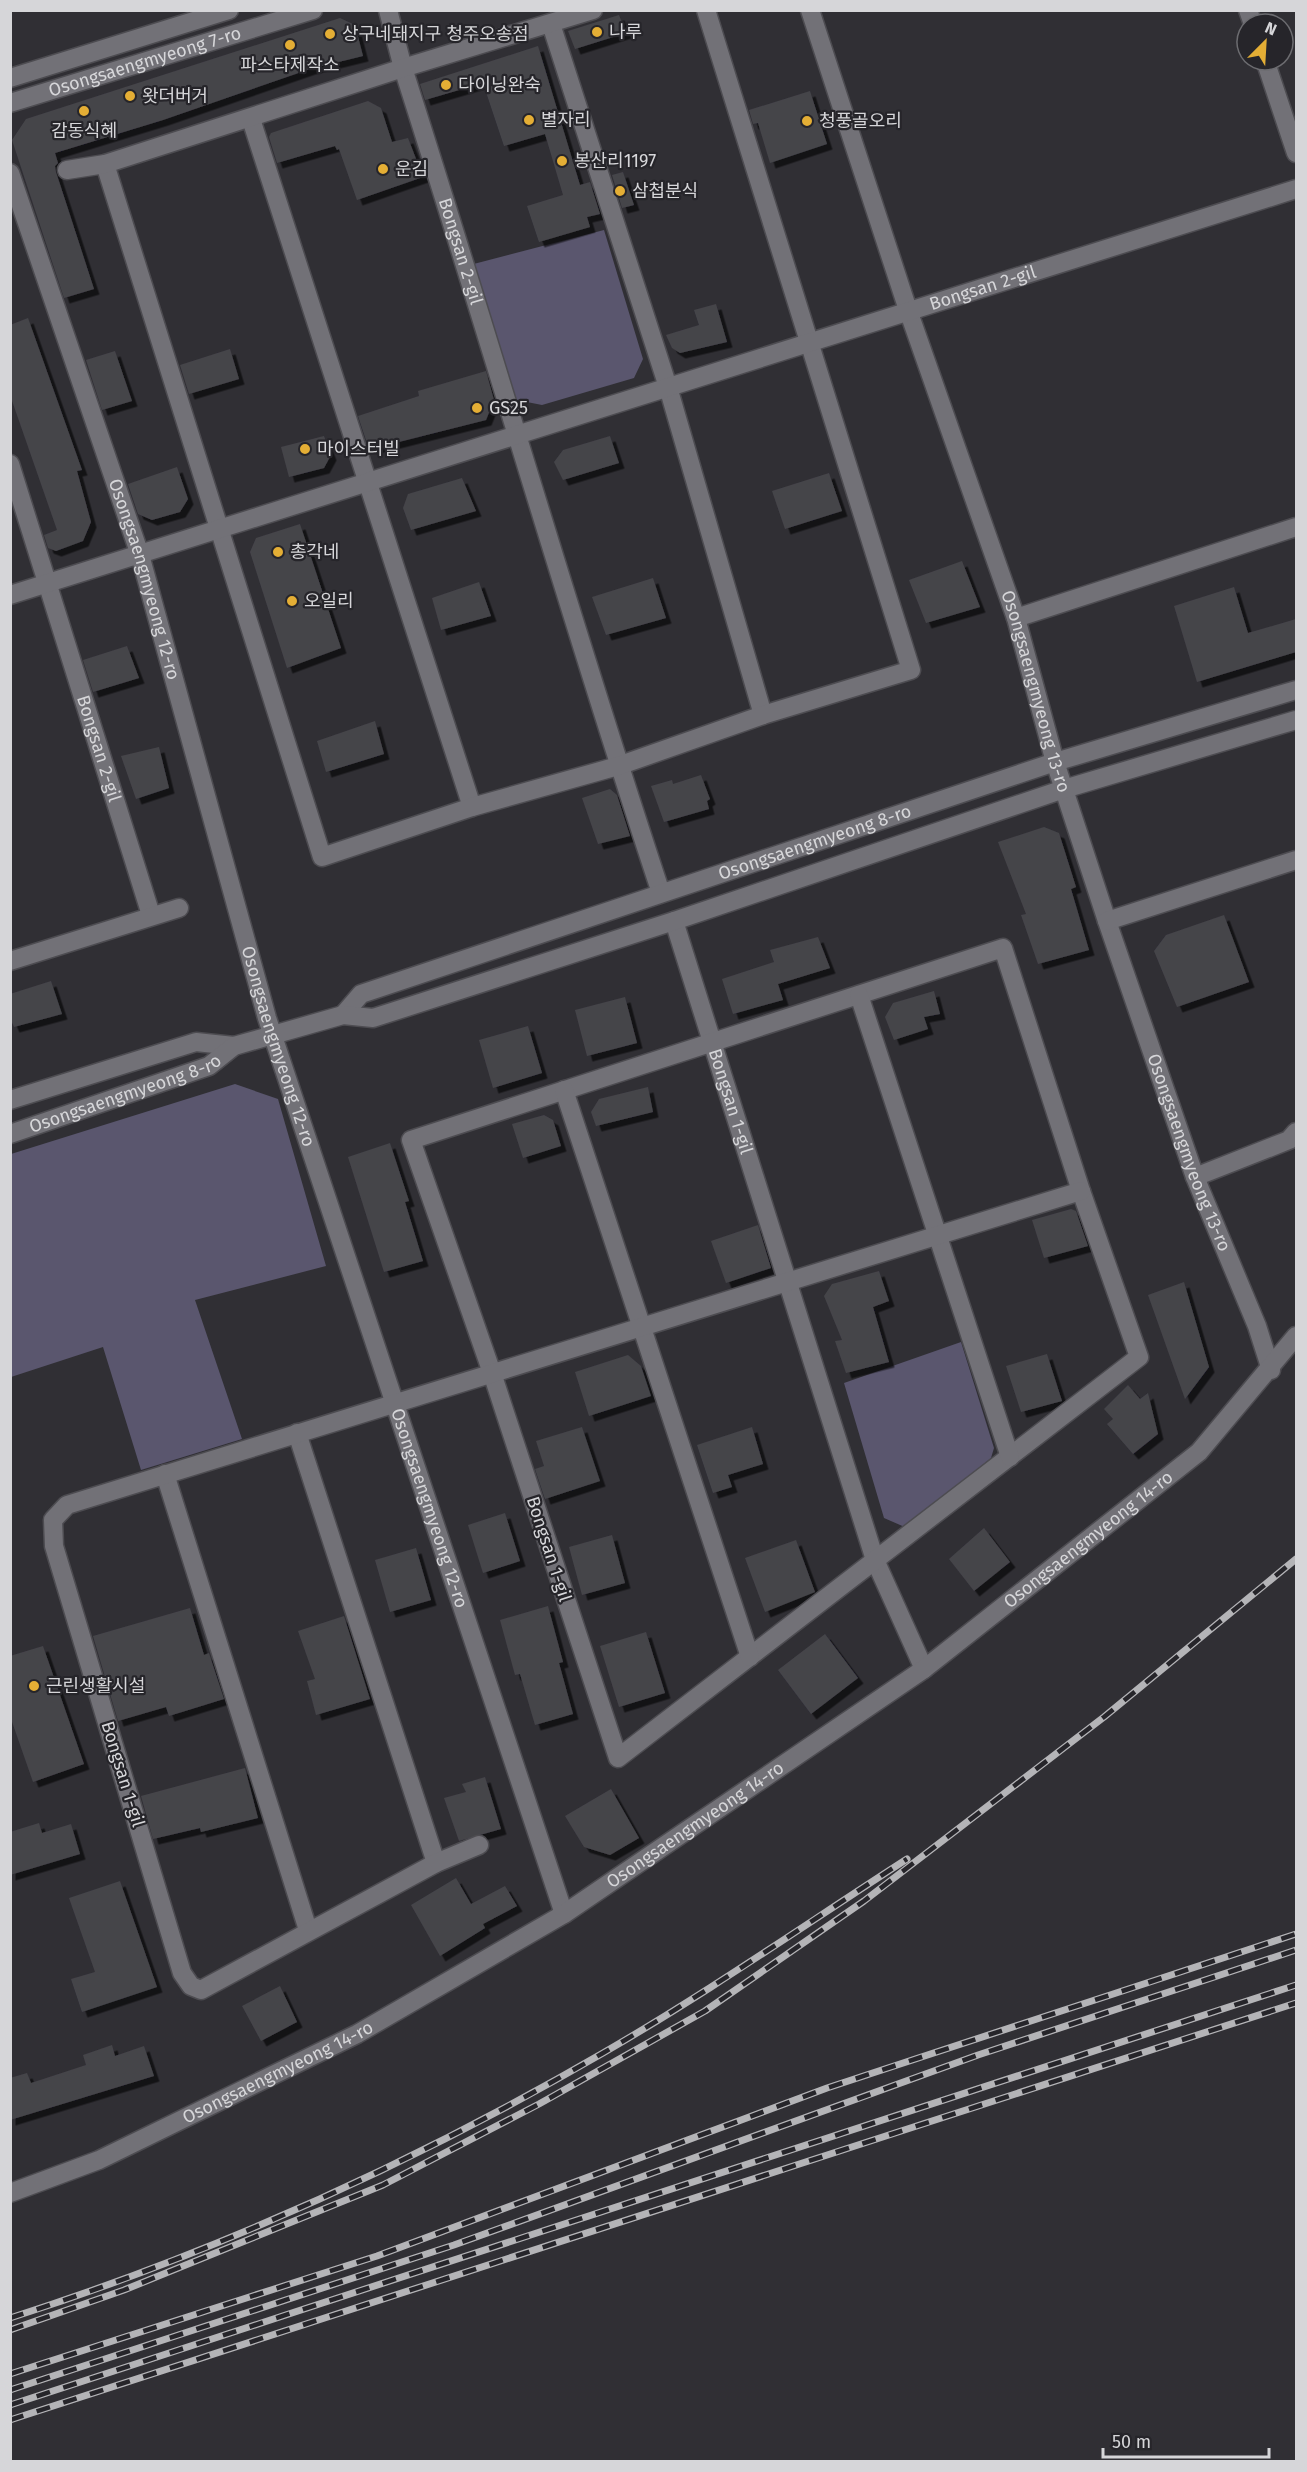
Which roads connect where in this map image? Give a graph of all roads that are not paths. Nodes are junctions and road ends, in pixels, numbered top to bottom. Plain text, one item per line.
1 (229, 10) edge
2 (313, 10) edge
3 (388, 10) edge
4 (593, 10) edge
5 (706, 10) edge
6 (816, 12) edge
7 (551, 24) junction
8 (403, 68) junction
9 (1269, 72) edge
10 (10, 78) edge
11 (10, 103) edge
12 (251, 119) junction
13 (1296, 153) edge
14 (105, 164) junction
15 (67, 170) dead end
16 (10, 173) edge
17 (1296, 189) edge
18 (908, 310) junction
19 (808, 342) junction
20 (668, 387) junction
21 (519, 434) junction
22 (10, 464) edge
23 (368, 482) junction
24 (1296, 527) edge
25 (220, 529) junction
26 (140, 555) junction
27 (46, 584) junction
28 (10, 595) edge
29 (1016, 618) junction
30 (1296, 690) edge
31 (763, 715) junction
32 (1296, 720) edge
33 (1055, 762) junction
34 (618, 766) junction
35 (1064, 789) junction
36 (472, 807) junction
37 (1296, 860) edge
38 (661, 893) junction
39 (179, 908) dead end
40 (151, 915) junction
41 (674, 921) junction
42 (1107, 921) junction
43 (12, 955) edge
44 (859, 995) junction
45 (343, 1015) junction
46 (273, 1035) junction
47 (712, 1042) junction
48 (234, 1046) junction
49 (564, 1090) junction
50 (10, 1100) edge
51 (1296, 1132) edge
52 (10, 1134) edge
53 (1195, 1178) junction
54 (1081, 1191) junction
55 (940, 1235) junction
56 (788, 1282) junction
57 (642, 1327) junction
58 (1296, 1336) edge
59 (1271, 1370) junction
60 (492, 1373) junction
61 (394, 1404) junction
62 (297, 1433) junction
63 (1010, 1457) junction
64 (165, 1474) junction
65 (875, 1560) junction
66 (750, 1657) junction
67 (924, 1669) junction
68 (479, 1845) dead end
69 (436, 1863) junction
70 (564, 1914) junction
71 (308, 1930) junction
72 (10, 2193) edge

1 - 10 street, Osongsaengmyeong 7-ro
2 - 11 street, Osongsaengmyeong 7-ro
3 - 8 street, Bongsan 2-gil
4 - 7 street
5 - 19 street
6 - 18 street, Osongsaengmyeong 13-ro
7 - 8 street
7 - 20 street
8 - 12 street
8 - 21 street, Bongsan 2-gil
9 - 13 street
12 - 14 street
12 - 23 street
14 - 15 street
14 - 25 street
16 - 26 street, Osongsaengmyeong 12-ro
17 - 18 street, Bongsan 2-gil
18 - 19 street, Bongsan 2-gil
18 - 29 street, Osongsaengmyeong 13-ro
19 - 20 street, Bongsan 2-gil
19 - 31 street
20 - 21 street, Bongsan 2-gil
20 - 31 street
21 - 23 street, Bongsan 2-gil
21 - 34 street, Bongsan 2-gil
22 - 27 street, Bongsan 2-gil
23 - 25 street, Bongsan 2-gil
23 - 36 street
24 - 29 street
25 - 26 street, Bongsan 2-gil
25 - 36 street
26 - 27 street, Bongsan 2-gil
26 - 46 street, Osongsaengmyeong 12-ro
27 - 28 street, Bongsan 2-gil
27 - 40 street, Bongsan 2-gil
29 - 33 street, Osongsaengmyeong 13-ro
30 - 33 street, Osongsaengmyeong 8-ro
31 - 34 street
32 - 35 street, Osongsaengmyeong 8-ro
33 - 35 street, Osongsaengmyeong 13-ro
33 - 38 street, Osongsaengmyeong 8-ro
34 - 36 street
34 - 38 street, Bongsan 2-gil
35 - 41 street, Osongsaengmyeong 8-ro
35 - 42 street, Osongsaengmyeong 13-ro
37 - 42 street
38 - 45 street, Osongsaengmyeong 8-ro
39 - 40 street
40 - 43 street
41 - 45 street, Osongsaengmyeong 8-ro
41 - 47 street, Bongsan 1-gil
42 - 53 street, Osongsaengmyeong 13-ro
44 - 47 street
44 - 54 street
44 - 55 street
45 - 46 street, Osongsaengmyeong 8-ro
46 - 48 street, Osongsaengmyeong 8-ro
46 - 61 street, Osongsaengmyeong 12-ro
47 - 49 street
47 - 56 street, Bongsan 1-gil
48 - 50 street, Osongsaengmyeong 8-ro
48 - 52 street, Osongsaengmyeong 8-ro
49 - 57 street
49 - 60 street, Bongsan 1-gil
51 - 53 street
53 - 59 street, Osongsaengmyeong 13-ro
54 - 55 street, Bongsan 1-gil
54 - 63 street
55 - 56 street, Bongsan 1-gil
55 - 63 street
56 - 57 street, Bongsan 1-gil
56 - 65 street, Bongsan 1-gil
57 - 60 street, Bongsan 1-gil
57 - 66 street
58 - 59 street, Osongsaengmyeong 14-ro
59 - 67 street, Osongsaengmyeong 14-ro
60 - 61 street, Bongsan 1-gil
60 - 66 street, Bongsan 1-gil
61 - 62 street, Bongsan 1-gil
61 - 70 street, Osongsaengmyeong 12-ro
62 - 64 street, Bongsan 1-gil
62 - 69 street
63 - 65 street
64 - 71 street
64 - 71 street, Bongsan 1-gil
65 - 66 street
65 - 67 street, Bongsan 1-gil
67 - 70 street, Osongsaengmyeong 14-ro
68 - 69 street
69 - 71 street
70 - 72 street, Osongsaengmyeong 14-ro

